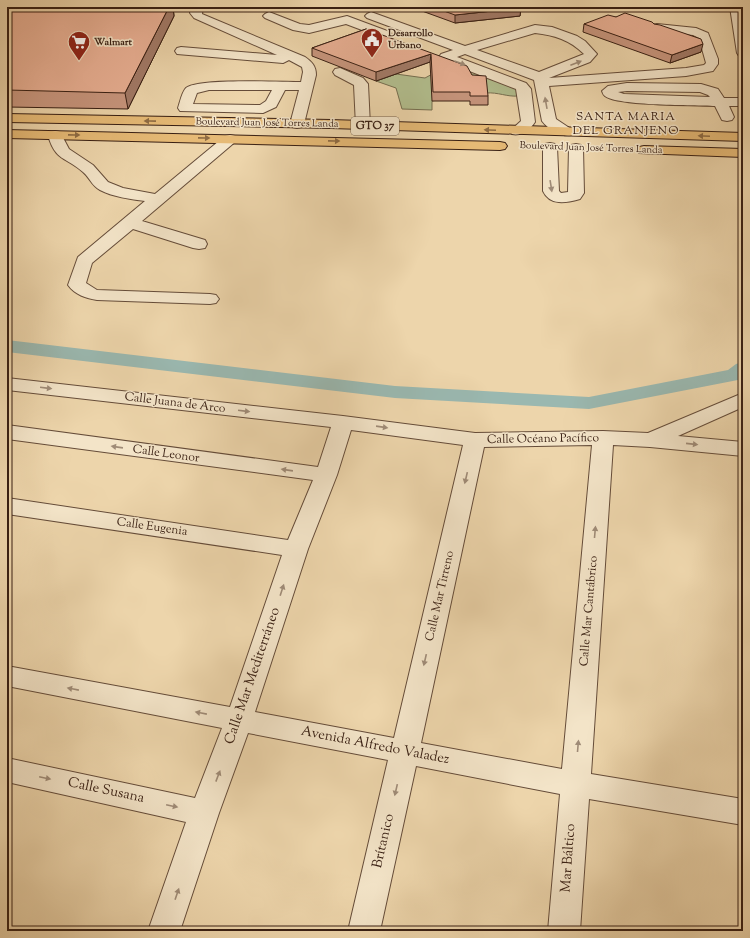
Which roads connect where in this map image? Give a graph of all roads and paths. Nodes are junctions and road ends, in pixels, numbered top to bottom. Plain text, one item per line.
1 (197, 7) edge
2 (736, 7) edge
3 (382, 10) dead end
4 (268, 16) dead end
5 (371, 16) junction
6 (360, 25) junction
7 (657, 28) edge
8 (450, 32) dead end
9 (330, 36) dead end
10 (395, 38) edge
11 (440, 41) junction
12 (465, 50) junction
13 (709, 50) junction
14 (181, 51) dead end
15 (735, 51) edge
16 (431, 52) edge
17 (445, 57) junction
18 (300, 60) junction
19 (340, 72) dead end
20 (541, 79) junction
21 (281, 86) junction
22 (306, 86) junction
23 (720, 102) junction
24 (743, 102) edge
25 (183, 115) junction
26 (726, 117) dead end
27 (7, 118) edge
28 (297, 124) junction
29 (363, 126) junction
30 (517, 131) junction
31 (566, 132) junction
32 (7, 134) edge
33 (55, 135) junction
34 (743, 137) edge
35 (230, 138) junction
36 (510, 146) dead end
37 (534, 146) dead end
38 (628, 149) dead end
39 (550, 152) junction
40 (743, 153) edge
41 (156, 199) junction
42 (129, 222) junction
43 (199, 244) dead end
44 (210, 299) dead end
45 (7, 384) edge
46 (743, 399) edge
47 (343, 422) junction
48 (7, 432) edge
49 (603, 438) junction
50 (475, 440) junction
51 (650, 440) junction
52 (743, 449) edge
53 (326, 475) junction
54 (7, 506) edge
55 (296, 548) junction
56 (7, 676) edge
57 (239, 720) junction
58 (404, 752) junction
59 (7, 770) edge
60 (575, 784) junction
61 (743, 812) edge
62 (204, 813) junction
63 (164, 931) edge
64 (364, 931) edge
65 (564, 931) edge

1 - 18 street
2 - 15 street
3 - 5 street
4 - 6 street
5 - 6 street
5 - 11 street
6 - 9 street
6 - 10 street
7 - 13 street
8 - 11 street
11 - 12 street
12 - 17 street
12 - 20 street
20 -> 12 street
13 - 15 street
13 - 20 street
14 - 18 street
16 - 17 street
17 -> 30 street
18 - 22 street
19 - 29 street
31 -> 20 street
21 - 22 street
21 - 25 street
21 - 25 street
22 - 28 street
23 - 23 street
23 - 24 street
23 - 26 street
25 -> 27 main road, Boulevard Juan José Torres Landa / GTO 37
25 - 28 main road, Boulevard Juan José Torres Landa / GTO 37
28 - 29 main road, Boulevard Juan José Torres Landa / GTO 37
30 -> 29 main road, Boulevard Juan José Torres Landa / GTO 37
30 - 31 main road, Boulevard Juan José Torres Landa / GTO 37
34 -> 31 main road, Boulevard Juan José Torres Landa / GTO 37
32 - 33 main road, Boulevard Juan José Torres Landa / GTO 37
33 -> 35 main road, Boulevard Juan José Torres Landa / GTO 37
33 - 41 street
35 -> 36 main road, Boulevard Juan José Torres Landa / GTO 37
35 - 41 street
37 - 39 main road, Boulevard Juan José Torres Landa
38 - 40 main road, Boulevard Juan José Torres Landa
39 -> 39 street
41 - 42 street
42 - 43 street
42 - 44 street
45 -> 47 street, Calle Juana de Arco
46 - 51 street
47 -> 50 street, Calle Océano Pacífico
47 - 53 street, Calle Mar Mediterráneo
53 -> 48 street, Calle Leonor
49 - 50 street, Calle Océano Pacífico
49 - 51 street, Calle Océano Pacífico
60 -> 49 street, Calle Mar Cantábrico
50 -> 58 street, Calle Mar Tirreno
51 -> 52 street, Calle Océano Pacífico
53 - 55 street, Calle Mar Mediterráneo
54 - 55 street, Calle Eugenia
57 -> 55 street, Calle Mar Mediterráneo
57 -> 56 street, Avenida Alfredo Valadez
57 - 58 street, Avenida Alfredo Valadez
62 -> 57 street, Calle Mar Mediterráneo
58 - 60 street, Avenida Alfredo Valadez
58 -> 64 street, Brítanico
59 -> 62 street, Calle Susana
60 - 61 street, Avenida Alfredo Valadez
60 - 65 street, Mar Báltico
63 -> 62 street, Calle Mar Mediterráneo

